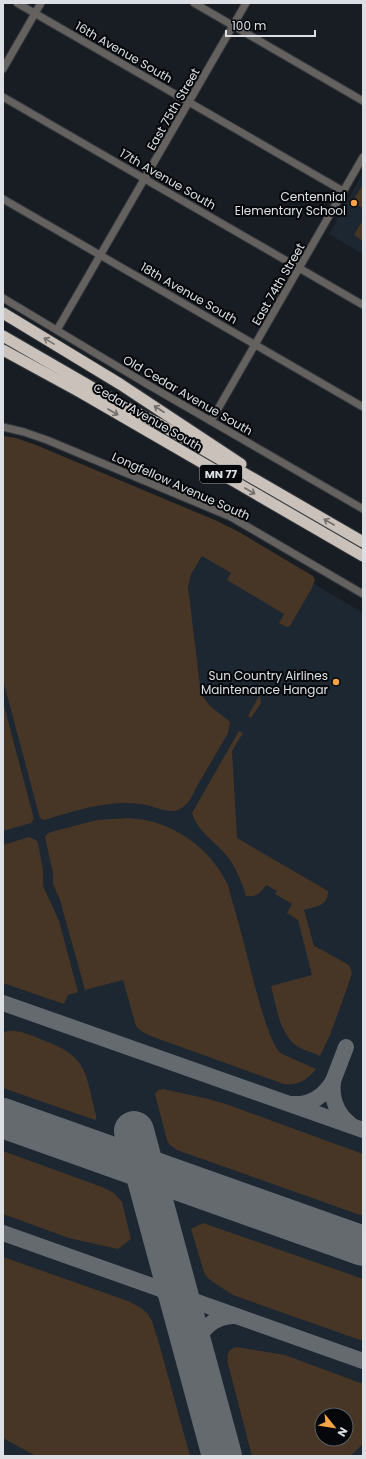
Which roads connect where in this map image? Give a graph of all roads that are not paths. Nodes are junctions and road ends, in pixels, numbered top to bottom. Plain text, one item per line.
1 (17, 3) edge
2 (41, 3) edge
3 (194, 3) edge
4 (246, 3) edge
5 (35, 13) junction
6 (234, 26) junction
7 (3, 69) edge
8 (3, 97) edge
9 (363, 101) edge
10 (190, 102) junction
11 (363, 157) edge
12 (145, 179) junction
13 (344, 192) junction
14 (3, 199) edge
15 (101, 256) junction
16 (299, 268) junction
17 (3, 298) edge
18 (363, 304) edge
19 (3, 313) edge
20 (57, 330) junction
21 (3, 333) edge
22 (3, 336) edge
23 (255, 344) junction
24 (3, 350) edge
25 (33, 353) junction
26 (363, 407) edge
27 (211, 421) junction
28 (3, 427) edge
29 (258, 481) junction
30 (363, 509) edge
31 (363, 542) edge
32 (363, 556) edge
33 (363, 594) edge

1 - 5 street, 16th Avenue South
2 - 5 street
3 - 6 street
4 - 6 street, East 75th Street
5 - 7 street
5 - 10 street, 16th Avenue South
6 - 9 street
6 - 10 street, East 75th Street
8 - 12 street, 17th Avenue South
10 - 12 street, East 75th Street
10 - 13 street, 16th Avenue South
11 - 13 street, East 74th Street
12 - 15 street, East 75th Street
12 - 16 street, 17th Avenue South
13 - 16 street, East 74th Street
14 - 15 street, 18th Avenue South
15 - 20 street, East 75th Street
15 - 23 street, 18th Avenue South
16 - 18 street, 17th Avenue South
16 - 23 street, East 74th Street
17 - 20 street, Old Cedar Avenue South
29 -> 19 highway
20 - 27 street, Old Cedar Avenue South
21 - 25 highway
22 - 25 highway, Cedar Avenue South / MN 77
23 - 26 street, 18th Avenue South
23 - 27 street, East 74th Street
24 -> 32 highway, Cedar Avenue South / MN 77
25 - 29 highway, Cedar Avenue South / MN 77
27 - 30 street, Old Cedar Avenue South
28 - 33 street, Longfellow Avenue South
31 -> 29 highway, Cedar Avenue South / MN 77

